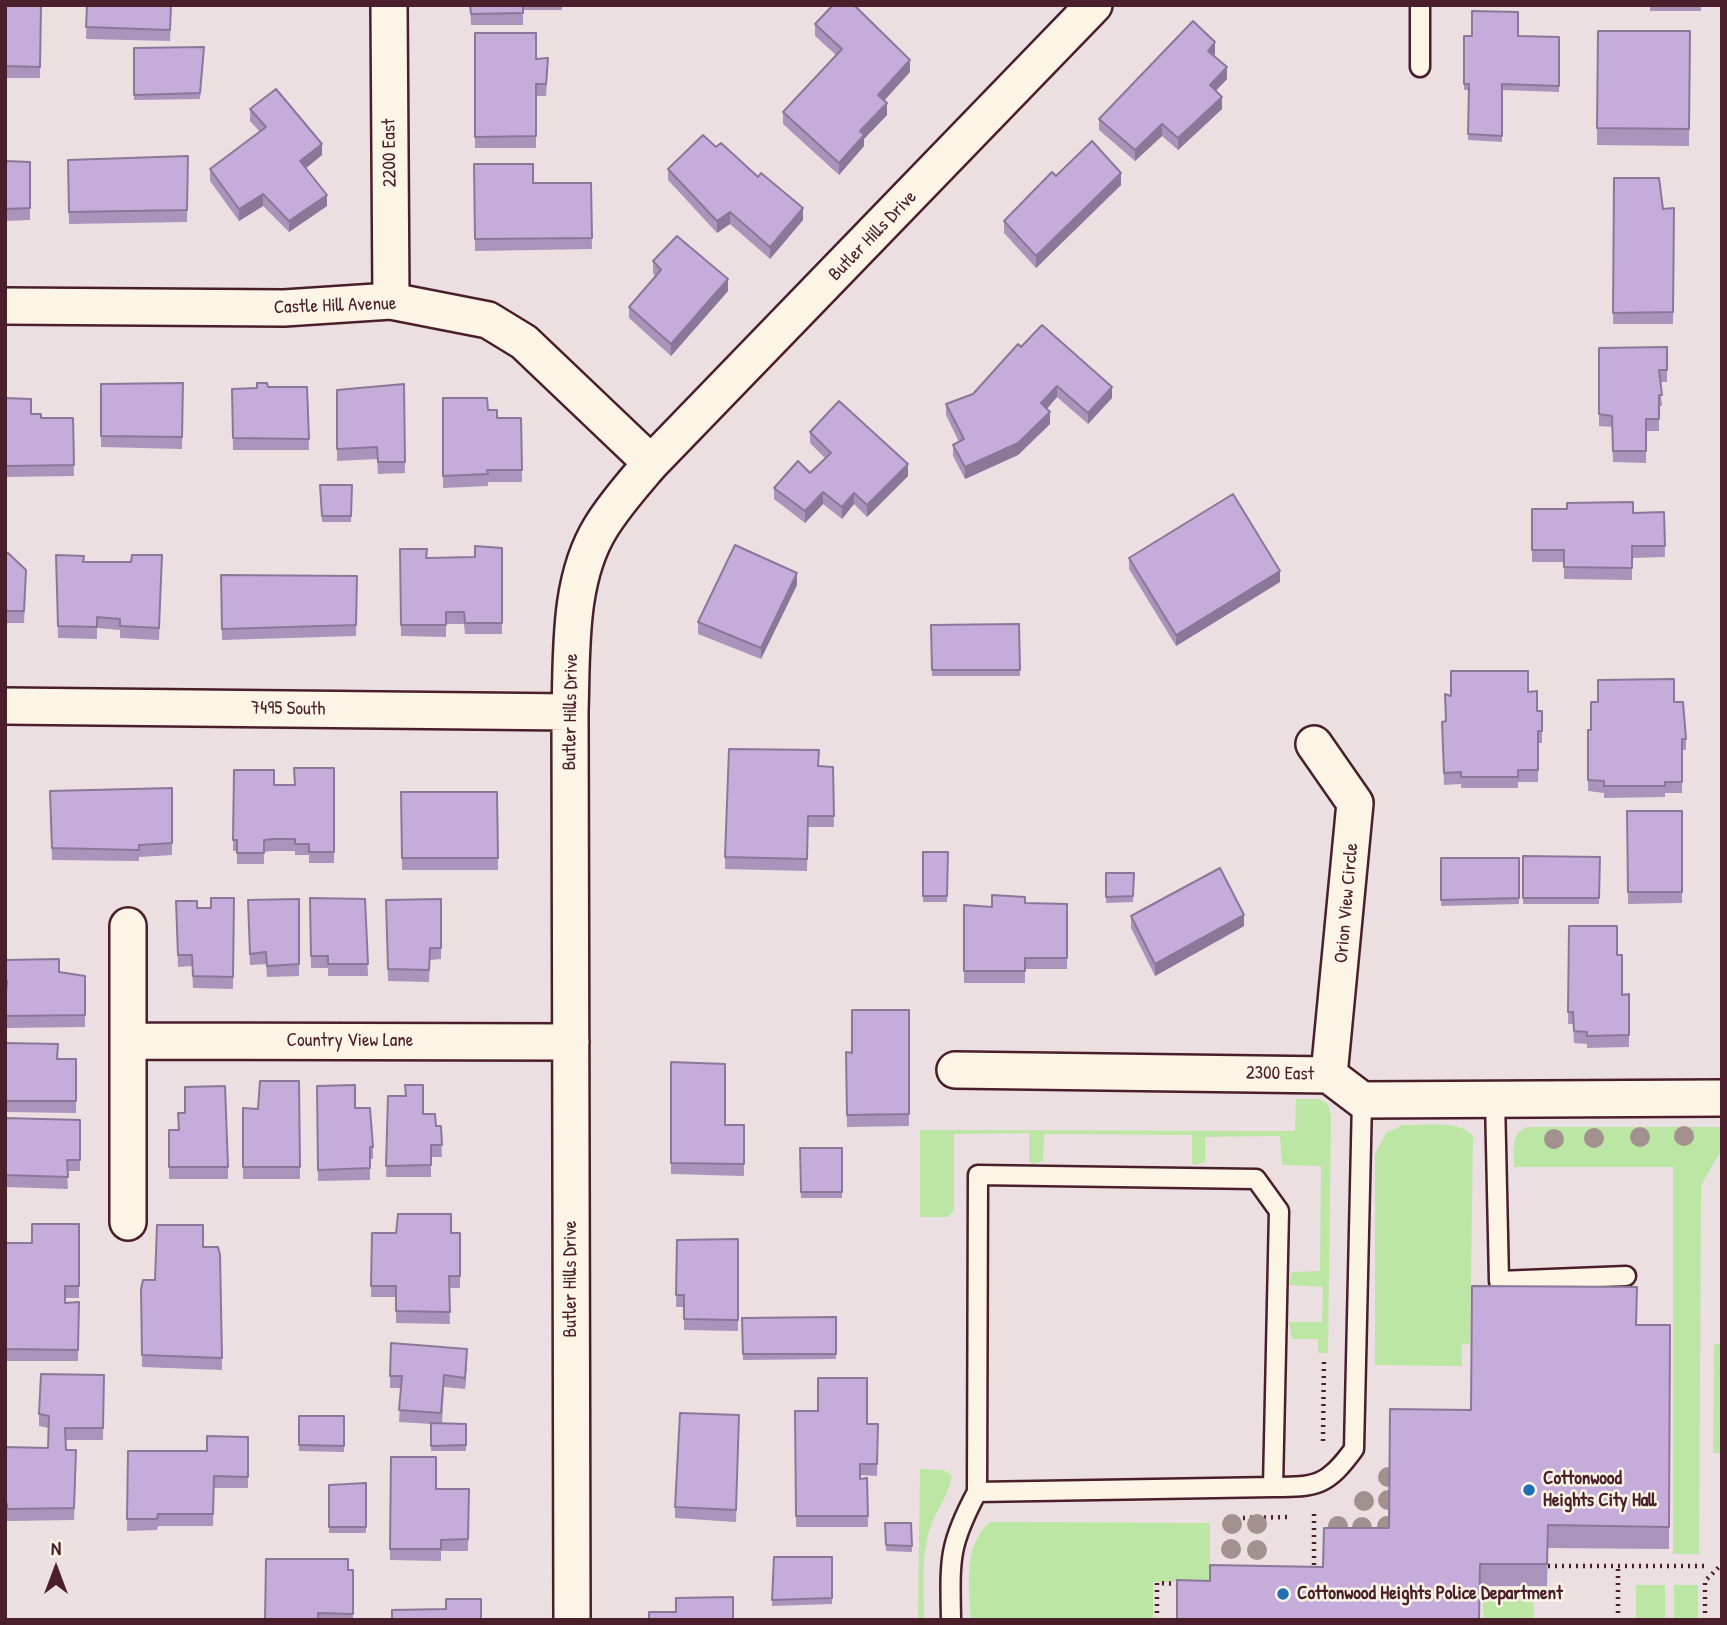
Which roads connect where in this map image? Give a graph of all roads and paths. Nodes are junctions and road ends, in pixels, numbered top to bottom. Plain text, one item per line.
1 (389, 5) edge
2 (1094, 5) edge
3 (1420, 5) edge
4 (1420, 67) dead end
5 (391, 300) junction
6 (5, 306) edge
7 (651, 463) junction
8 (5, 706) edge
9 (570, 712) junction
10 (1314, 744) dead end
11 (128, 926) dead end
12 (128, 1041) junction
13 (571, 1042) junction
14 (955, 1070) dead end
15 (1329, 1075) junction
16 (1722, 1098) edge
17 (1495, 1099) junction
18 (1362, 1100) junction
19 (128, 1222) dead end
20 (1626, 1276) dead end
21 (1324, 1357) dead end
22 (1323, 1441) dead end
23 (1273, 1487) junction
24 (977, 1492) junction
25 (1314, 1514) dead end
26 (1722, 1564) edge
27 (1548, 1566) edge
28 (1618, 1566) junction
29 (1705, 1566) dead end
30 (1314, 1572) edge
31 (1196, 1584) edge
32 (572, 1620) edge
33 (951, 1620) edge
34 (1157, 1620) edge
35 (1618, 1620) edge
36 (1705, 1620) edge

1 - 5 street, 2200 East
2 - 7 street, Butler Hills Drive
3 - 4 lane
5 - 6 street, Castle Hill Avenue
5 - 7 street, Castle Hill Avenue
7 - 9 street, Butler Hills Drive
8 - 9 street, 7495 South
9 - 13 street, Butler Hills Drive
10 - 15 street, Orion View Circle
11 - 12 street
12 - 13 street, Country View Lane
12 - 19 street
13 - 32 street, Butler Hills Drive
14 - 15 street, 2300 East
15 - 18 street, 2300 East
16 - 17 street
17 - 18 street
17 - 20 lane
18 - 23 lane
21 - 22 path
23 - 24 lane
23 - 24 lane
24 - 33 lane
25 - 30 path
26 - 36 path
27 - 28 path
28 - 29 path
28 - 35 path
31 - 34 path

